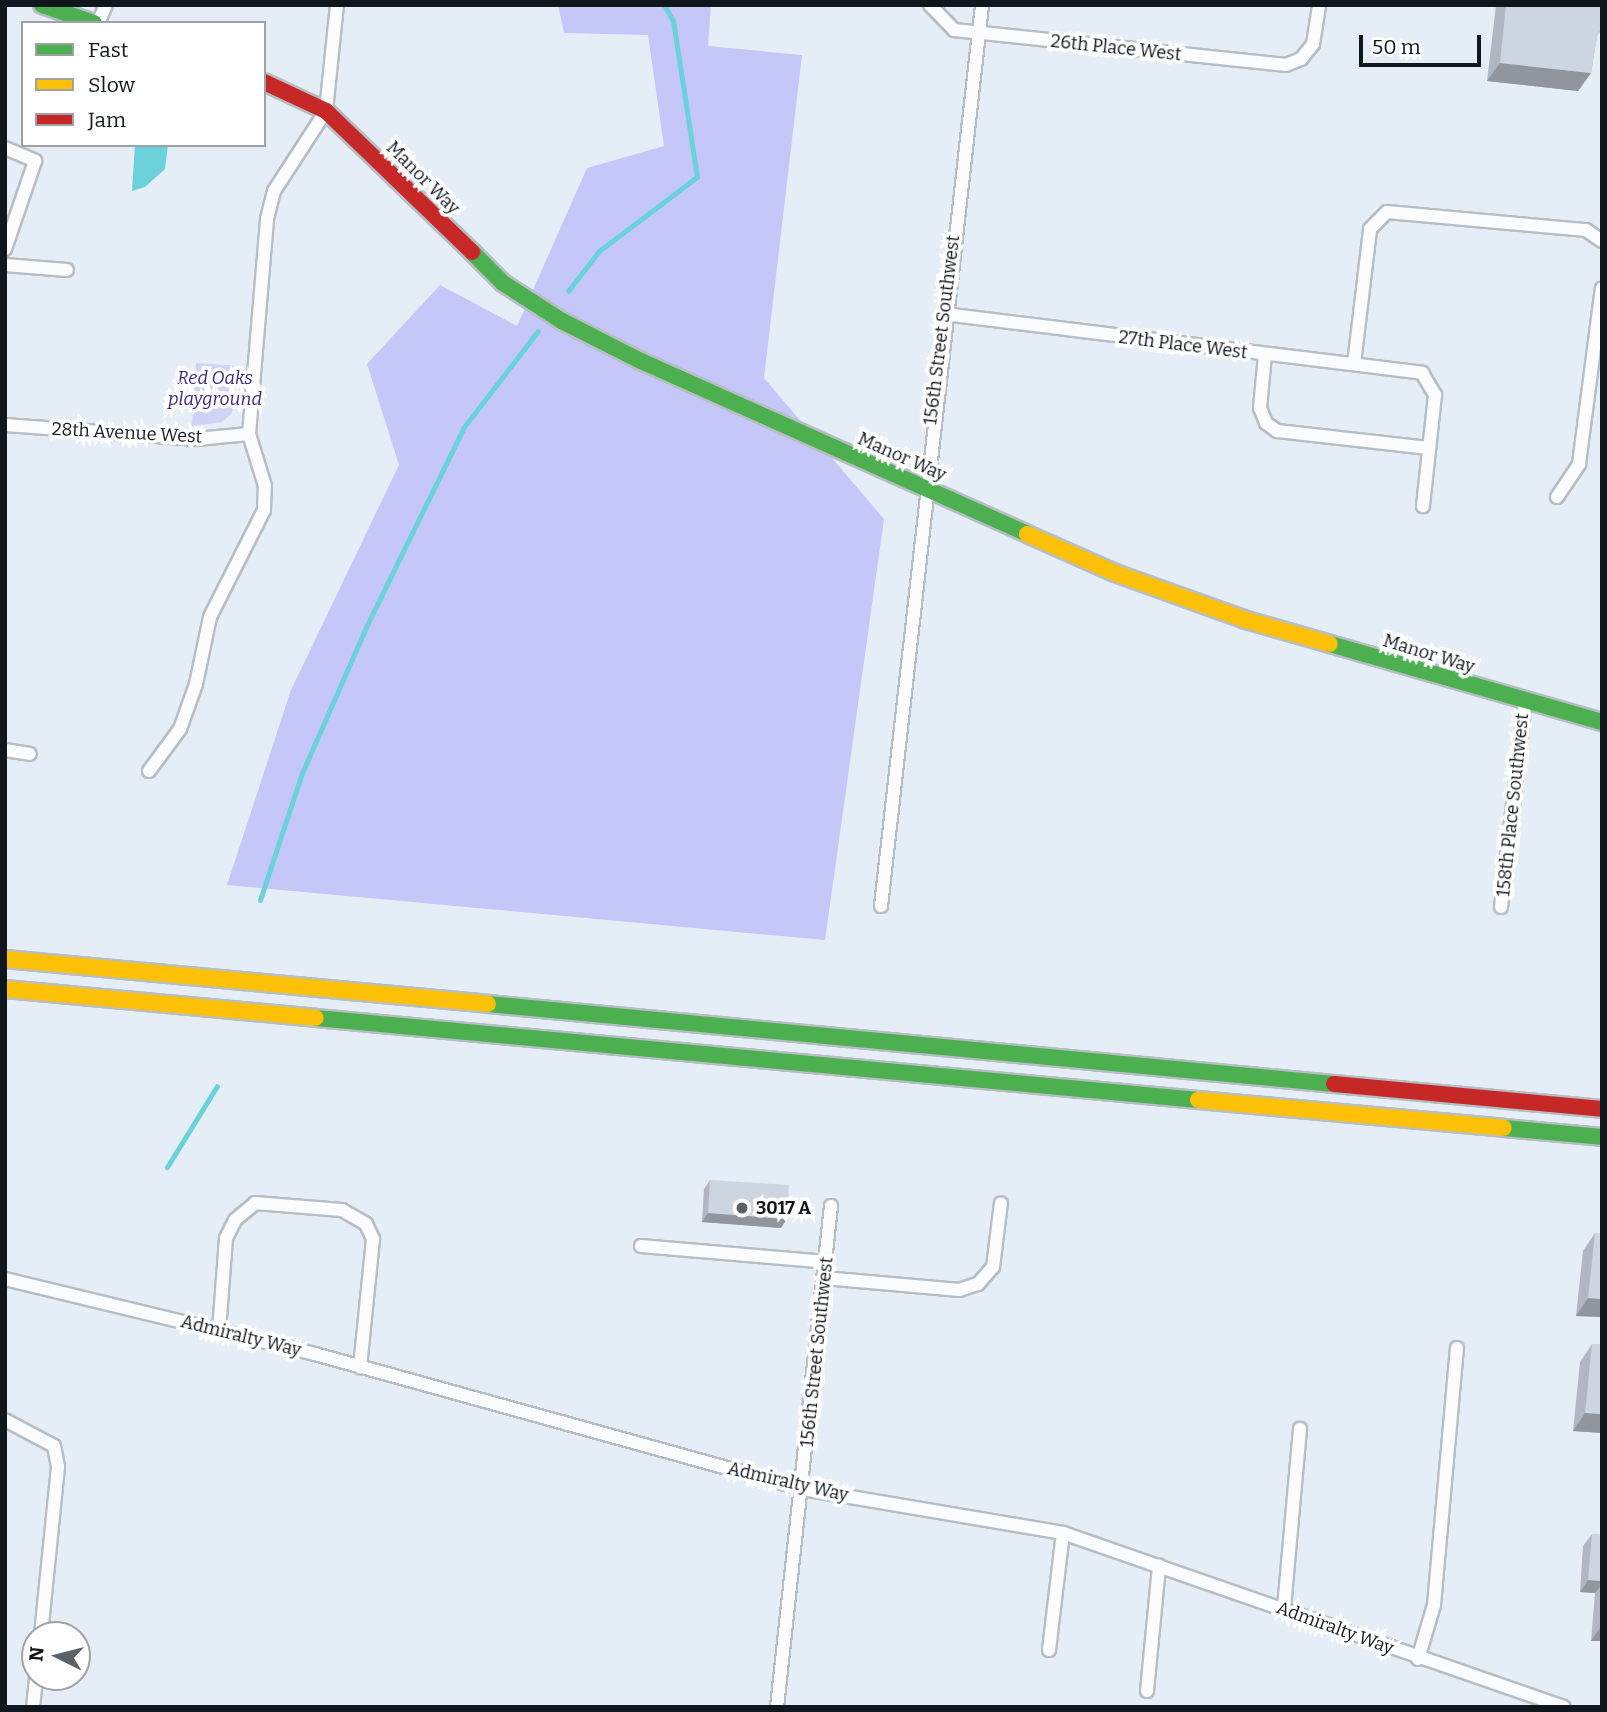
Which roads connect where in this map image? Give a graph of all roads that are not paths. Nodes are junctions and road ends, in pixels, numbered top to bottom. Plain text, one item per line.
1 (42, 5) edge
2 (106, 5) edge
3 (337, 5) edge
4 (930, 5) edge
5 (982, 5) edge
6 (1319, 5) edge
7 (90, 21) edge
8 (97, 21) edge
9 (978, 34) junction
10 (266, 83) edge
11 (326, 110) junction
12 (5, 148) edge
13 (1602, 241) edge
14 (5, 249) edge
15 (5, 265) edge
16 (67, 270) dead end
17 (1602, 288) edge
18 (944, 314) junction
19 (1265, 355) junction
20 (1354, 364) junction
21 (5, 425) edge
22 (249, 434) junction
23 (1429, 448) junction
24 (924, 488) junction
25 (1557, 498) dead end
26 (1423, 506) dead end
27 (1525, 702) junction
28 (1602, 722) edge
29 (5, 750) edge
30 (30, 754) dead end
31 (149, 771) dead end
32 (881, 906) dead end
33 (1501, 907) dead end
34 (5, 959) edge
35 (5, 989) edge
36 (1602, 1110) edge
37 (1602, 1137) edge
38 (1001, 1203) dead end
39 (831, 1206) dead end
40 (641, 1246) dead end
41 (826, 1262) junction
42 (824, 1278) junction
43 (5, 1279) edge
44 (219, 1331) junction
45 (1457, 1348) dead end
46 (360, 1367) junction
47 (5, 1420) edge
48 (1300, 1429) dead end
49 (803, 1489) junction
50 (1063, 1533) junction
51 (1159, 1566) junction
52 (1284, 1608) junction
53 (42, 1621) edge
54 (1049, 1650) dead end
55 (1419, 1658) junction
56 (1147, 1691) dead end
57 (1515, 1693) junction
58 (777, 1707) edge
59 (1514, 1707) edge
60 (1564, 1707) edge

1 - 7 main road
2 - 8 street
3 - 11 street
4 - 9 street, 26th Place West
5 - 9 street, 156th Street Southwest
6 - 9 street, 26th Place West
9 - 18 street, 156th Street Southwest
10 - 11 main road, Manor Way
11 - 22 street
11 - 24 main road, Manor Way
12 - 14 street
13 - 20 street
15 - 16 street
17 - 25 street
18 - 19 street, 27th Place West
18 - 24 street, 156th Street Southwest
19 - 20 street, 27th Place West
19 - 23 street
20 - 23 street, 27th Place West
21 - 22 street, 28th Avenue West
22 - 31 street
23 - 26 street
24 - 27 main road, Manor Way
24 - 32 street, 156th Street Southwest
27 - 28 main road, Manor Way
27 - 33 street, 158th Place Southwest
29 - 30 street
34 - 36 main road
35 - 37 main road
38 - 42 street
39 - 41 street, 156th Street Southwest
40 - 41 street
41 - 42 street, 156th Street Southwest
42 - 49 street, 156th Street Southwest
43 - 44 street, Admiralty Way
44 - 46 street, Admiralty Way
44 - 46 street
45 - 55 street
46 - 49 street, Admiralty Way
47 - 53 street
48 - 52 street
49 - 50 street, Admiralty Way
49 - 58 street, 156th Street Southwest
50 - 51 street, Admiralty Way
50 - 54 street
51 - 52 street, Admiralty Way
51 - 56 street
52 - 55 street, Admiralty Way
55 - 57 street, Admiralty Way
57 - 59 street
57 - 60 street, Admiralty Way

